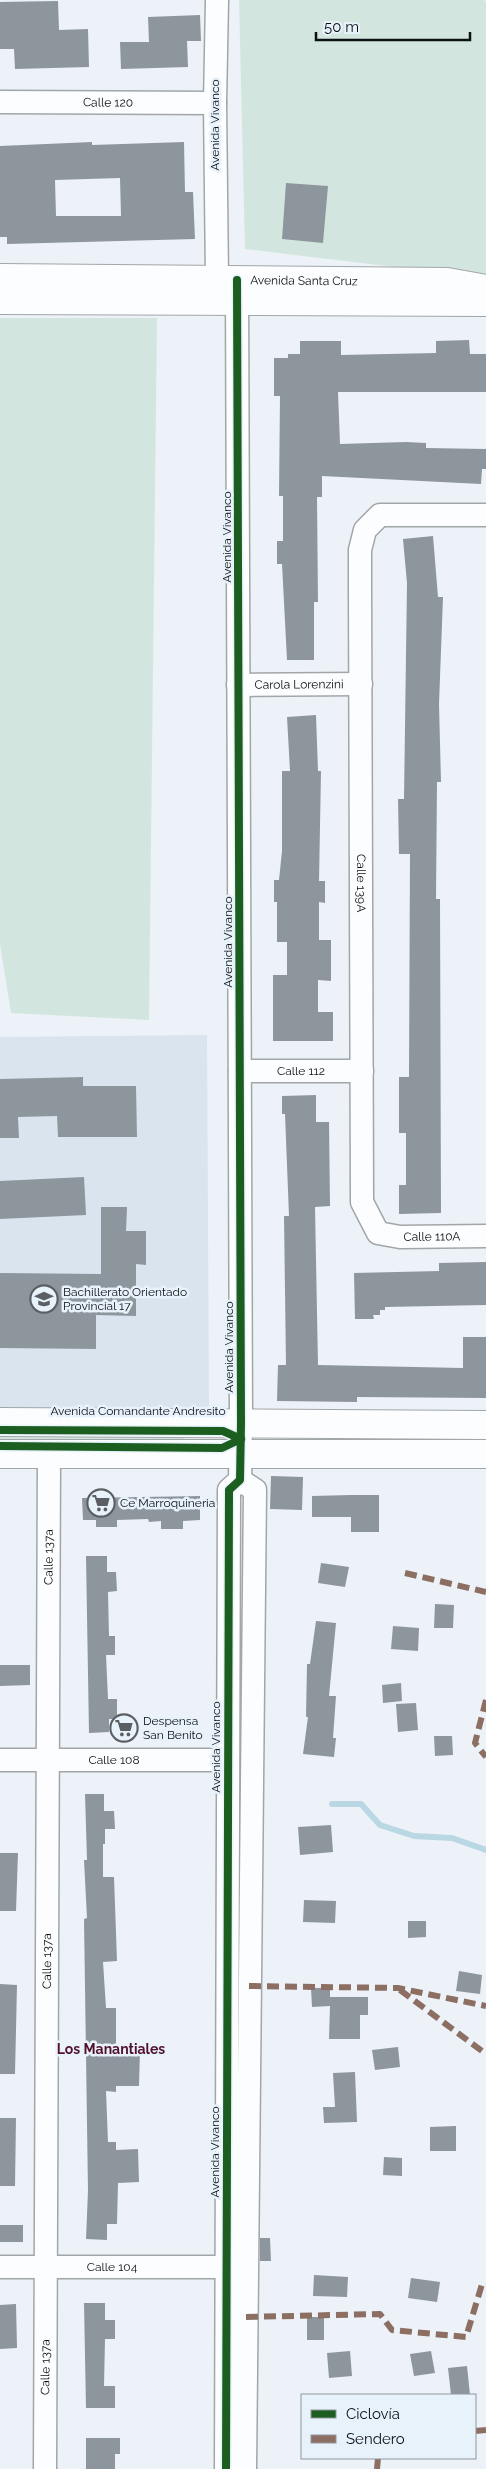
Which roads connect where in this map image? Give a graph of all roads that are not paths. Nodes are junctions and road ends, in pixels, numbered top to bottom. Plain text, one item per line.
1 (217, 0) edge
2 (0, 102) edge
3 (214, 103) junction
4 (0, 278) edge
5 (230, 288) junction
6 (486, 289) edge
7 (0, 300) edge
8 (486, 302) edge
9 (486, 515) edge
10 (361, 684) junction
11 (238, 685) junction
12 (240, 1071) junction
13 (362, 1071) junction
14 (378, 1233) joint
15 (486, 1236) edge
16 (0, 1422) edge
17 (241, 1423) junction
18 (486, 1425) edge
19 (0, 1454) edge
20 (49, 1454) junction
21 (486, 1454) edge
22 (241, 1467) junction
23 (0, 1760) edge
24 (48, 1760) junction
25 (228, 1760) junction
26 (0, 2266) edge
27 (46, 2266) junction
28 (226, 2267) junction
29 (45, 2469) edge
30 (226, 2469) edge
31 (245, 2469) edge

1 - 3 street, Avenida Vivanco
2 - 3 street, Calle 120
3 - 5 street, Avenida Vivanco
4 - 5 main road, Avenida Santa Cruz
5 - 6 main road, Avenida Santa Cruz
5 - 7 main road, Avenida Santa Cruz
5 - 8 main road, Avenida Santa Cruz
5 - 11 street, Avenida Vivanco
9 - 10 street, Calle 139A
10 - 11 street, Carola Lorenzini
10 - 13 street, Calle 139A
11 - 12 street, Avenida Vivanco
12 - 13 street, Calle 112
12 - 17 street, Avenida Vivanco
13 - 14 street, Calle 139A
14 - 15 street, Calle 110A
16 - 17 main road, Avenida Comandante Andresito
17 - 18 main road, Avenida Comandante Andresito
17 - 22 street, Avenida Vivanco
19 - 20 main road
20 - 22 main road
20 - 24 street, Calle 137a
21 - 22 main road
22 - 25 street, Avenida Vivanco
22 - 31 street
23 - 24 street, Calle 108
24 - 25 street, Calle 108
24 - 27 street, Calle 137a
25 - 28 street, Avenida Vivanco
26 - 27 street, Calle 104
27 - 28 street, Calle 104
27 - 29 street, Calle 137a
28 - 30 street, Avenida Vivanco

